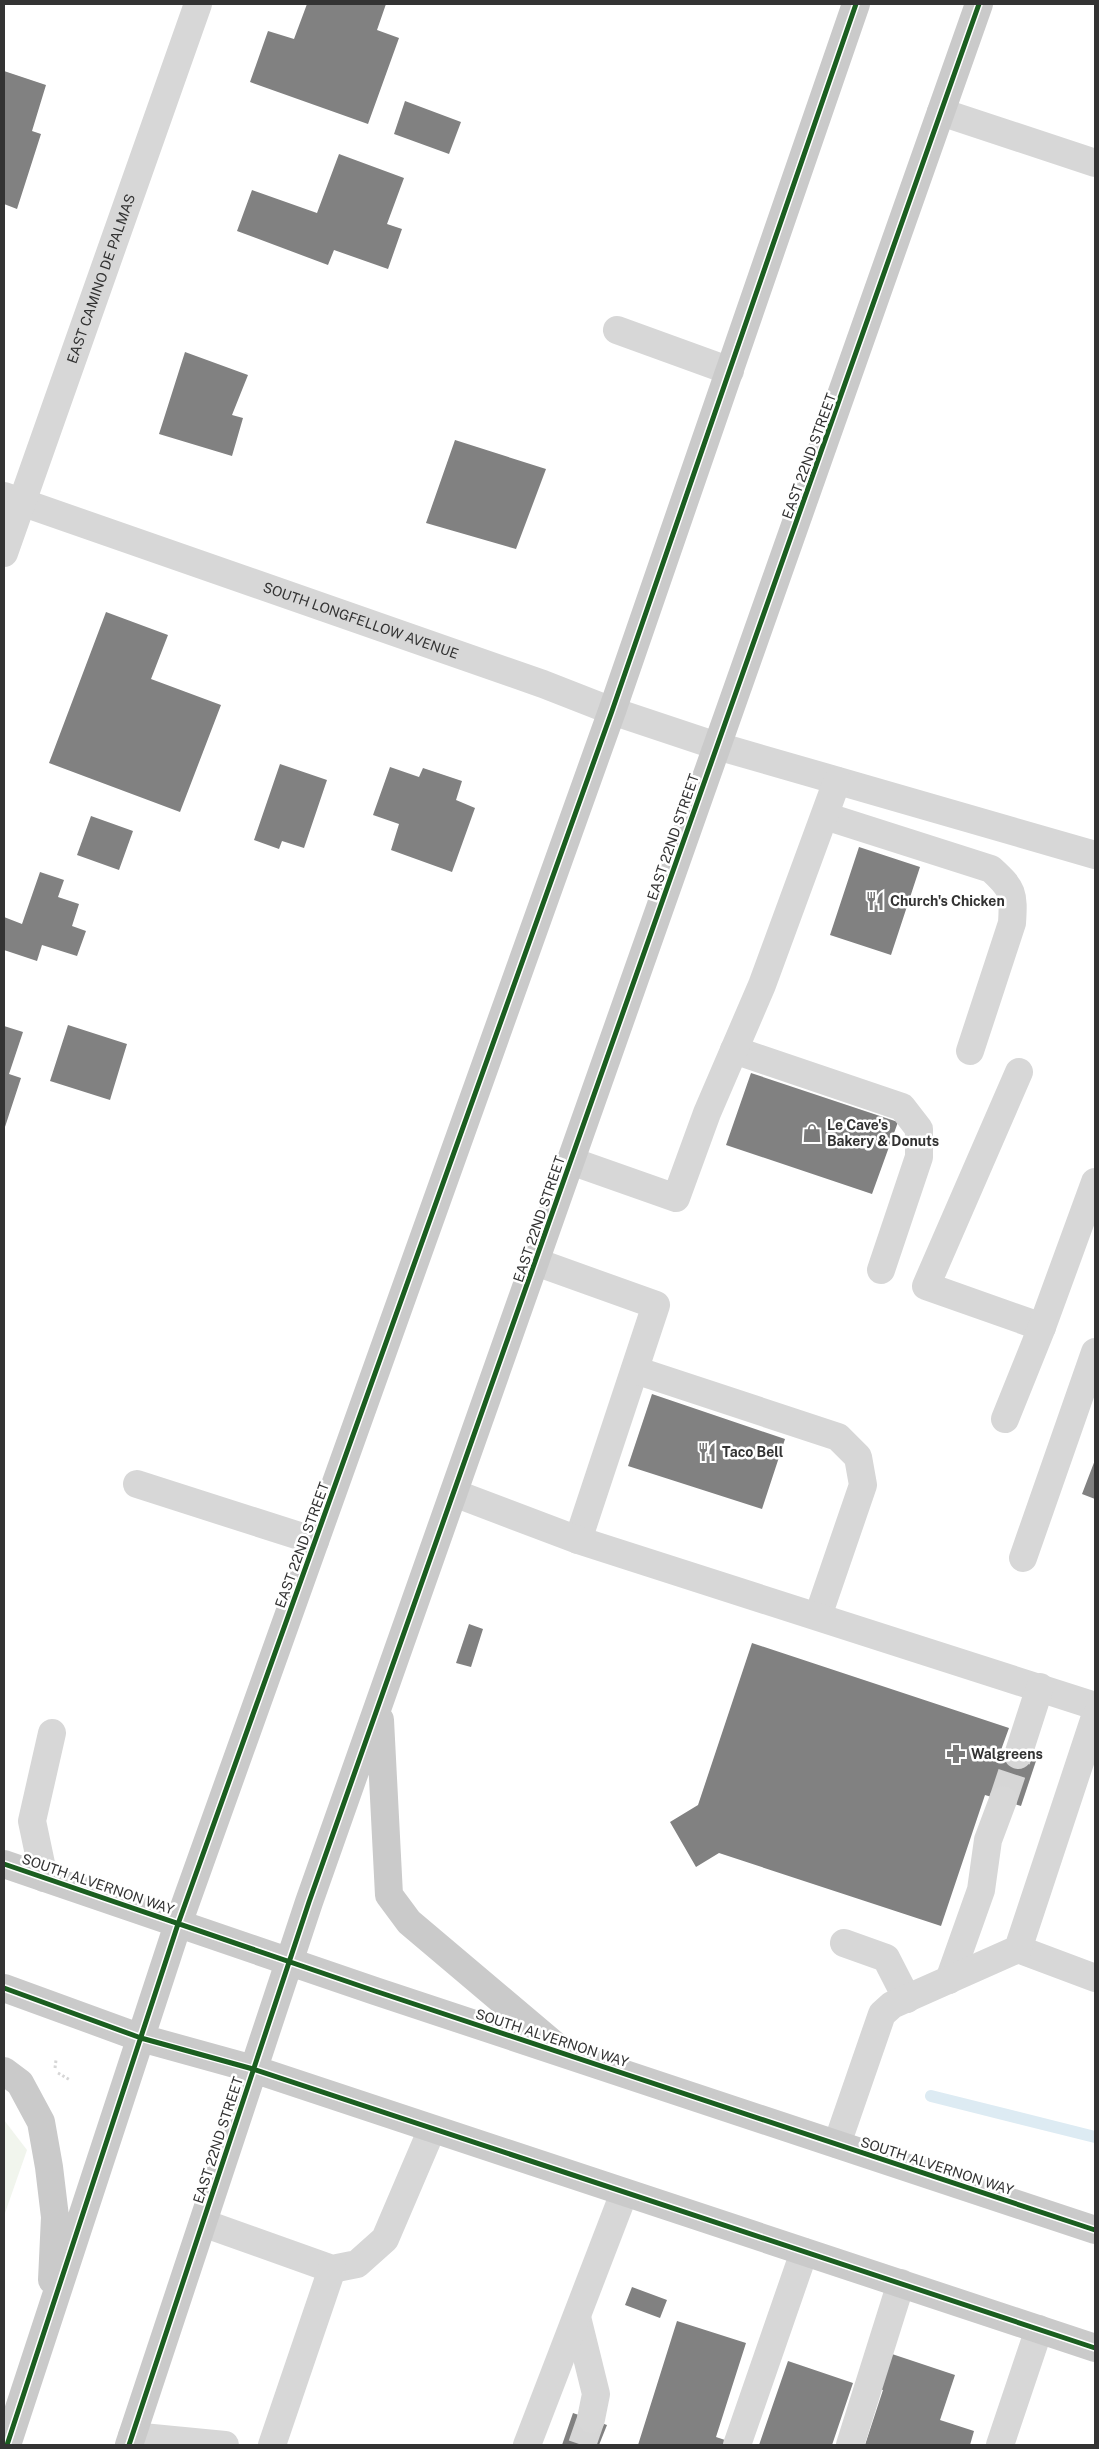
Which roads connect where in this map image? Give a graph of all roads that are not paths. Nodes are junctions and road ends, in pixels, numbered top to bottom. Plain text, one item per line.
1 (198, 4) edge
2 (856, 4) edge
3 (979, 4) edge
4 (940, 112) junction
5 (1095, 163) edge
6 (617, 330) dead end
7 (730, 371) junction
8 (13, 499) edge
9 (4, 553) edge
10 (612, 711) junction
11 (717, 746) junction
12 (837, 781) junction
13 (825, 816) junction
14 (1095, 855) edge
15 (734, 1050) junction
16 (970, 1051) dead end
17 (1019, 1072) dead end
18 (571, 1162) junction
19 (1095, 1182) edge
20 (536, 1262) junction
21 (882, 1270) dead end
22 (1042, 1327) junction
23 (1095, 1352) edge
24 (635, 1370) junction
25 (1005, 1419) dead end
26 (138, 1484) dead end
27 (454, 1493) junction
28 (578, 1540) junction
29 (315, 1542) junction
30 (1023, 1558) dead end
31 (818, 1616) junction
32 (1040, 1687) junction
33 (380, 1706) junction
34 (1095, 1706) edge
35 (1095, 1717) edge
36 (52, 1733) dead end
37 (1018, 1755) tunnel mouth
38 (1003, 1800) tunnel mouth
39 (4, 1864) edge
40 (44, 1878) junction
41 (178, 1924) junction
42 (844, 1943) dead end
43 (1018, 1949) junction
44 (289, 1962) junction
45 (1095, 1978) edge
46 (949, 1980) junction
47 (4, 1988) edge
48 (907, 1999) junction
49 (141, 2038) junction
50 (566, 2054) junction
51 (253, 2069) junction
52 (4, 2071) edge
53 (432, 2129) junction
54 (837, 2144) junction
55 (624, 2193) junction
56 (203, 2223) junction
57 (1095, 2230) edge
58 (804, 2252) junction
59 (332, 2269) junction
60 (901, 2282) junction
61 (50, 2315) junction
62 (577, 2317) junction
63 (1039, 2329) junction
64 (1095, 2348) edge
65 (591, 2419) tunnel mouth
66 (131, 2441) edge
67 (8, 2445) edge
68 (225, 2445) edge
69 (272, 2445) edge
70 (528, 2445) edge
71 (737, 2445) edge
72 (850, 2445) edge
73 (1000, 2445) edge

1 - 8 street, EAST CAMINO DE PALMAS
2 - 7 main road, EAST 22ND STREET
3 - 4 main road, EAST 22ND STREET
4 - 5 street
4 - 11 main road, EAST 22ND STREET
6 - 7 street
7 - 10 main road, EAST 22ND STREET
8 - 9 street, EAST CAMINO DE PALMAS
8 - 10 street, SOUTH LONGFELLOW AVENUE
10 - 11 street, SOUTH LONGFELLOW AVENUE
10 - 29 main road, EAST 22ND STREET
11 - 12 street, SOUTH LONGFELLOW AVENUE
11 - 18 main road, EAST 22ND STREET
12 - 13 street
12 - 14 street, SOUTH LONGFELLOW AVENUE
13 - 15 street
13 - 16 street
15 - 18 street
15 - 21 street
17 - 22 street
18 - 20 main road, EAST 22ND STREET
19 - 22 street
20 - 24 street
20 - 27 main road, EAST 22ND STREET
22 - 25 street
23 - 30 street
24 - 28 street
24 - 31 street
26 - 29 street
27 - 28 street
27 - 33 main road, EAST 22ND STREET
28 - 31 street
29 - 41 main road, EAST 22ND STREET
31 - 32 street
32 - 34 street
32 - 37 street
33 - 44 main road, EAST 22ND STREET
33 - 50 main road
35 - 43 street
36 - 40 street
38 - 46 street
39 - 40 main road, SOUTH ALVERNON WAY
40 - 41 main road, SOUTH ALVERNON WAY
41 - 44 main road, SOUTH ALVERNON WAY
41 - 49 main road, EAST 22ND STREET
42 - 48 street
43 - 45 street
43 - 46 street
44 - 50 main road, SOUTH ALVERNON WAY
44 - 51 main road, EAST 22ND STREET
46 - 48 street
47 - 49 main road
48 - 54 street
49 - 51 main road
49 - 61 main road, EAST 22ND STREET
50 - 54 main road, SOUTH ALVERNON WAY
51 - 53 main road
51 - 56 main road, EAST 22ND STREET
52 - 61 main road
53 - 55 main road
53 - 59 street
54 - 57 main road, SOUTH ALVERNON WAY
55 - 58 main road
55 - 62 street
56 - 59 street
56 - 66 main road, EAST 22ND STREET
58 - 60 main road
58 - 71 street
59 - 69 street
60 - 63 main road
60 - 72 street
61 - 67 main road, EAST 22ND STREET
62 - 65 street
62 - 70 street
63 - 64 main road
63 - 73 street
66 - 68 street

